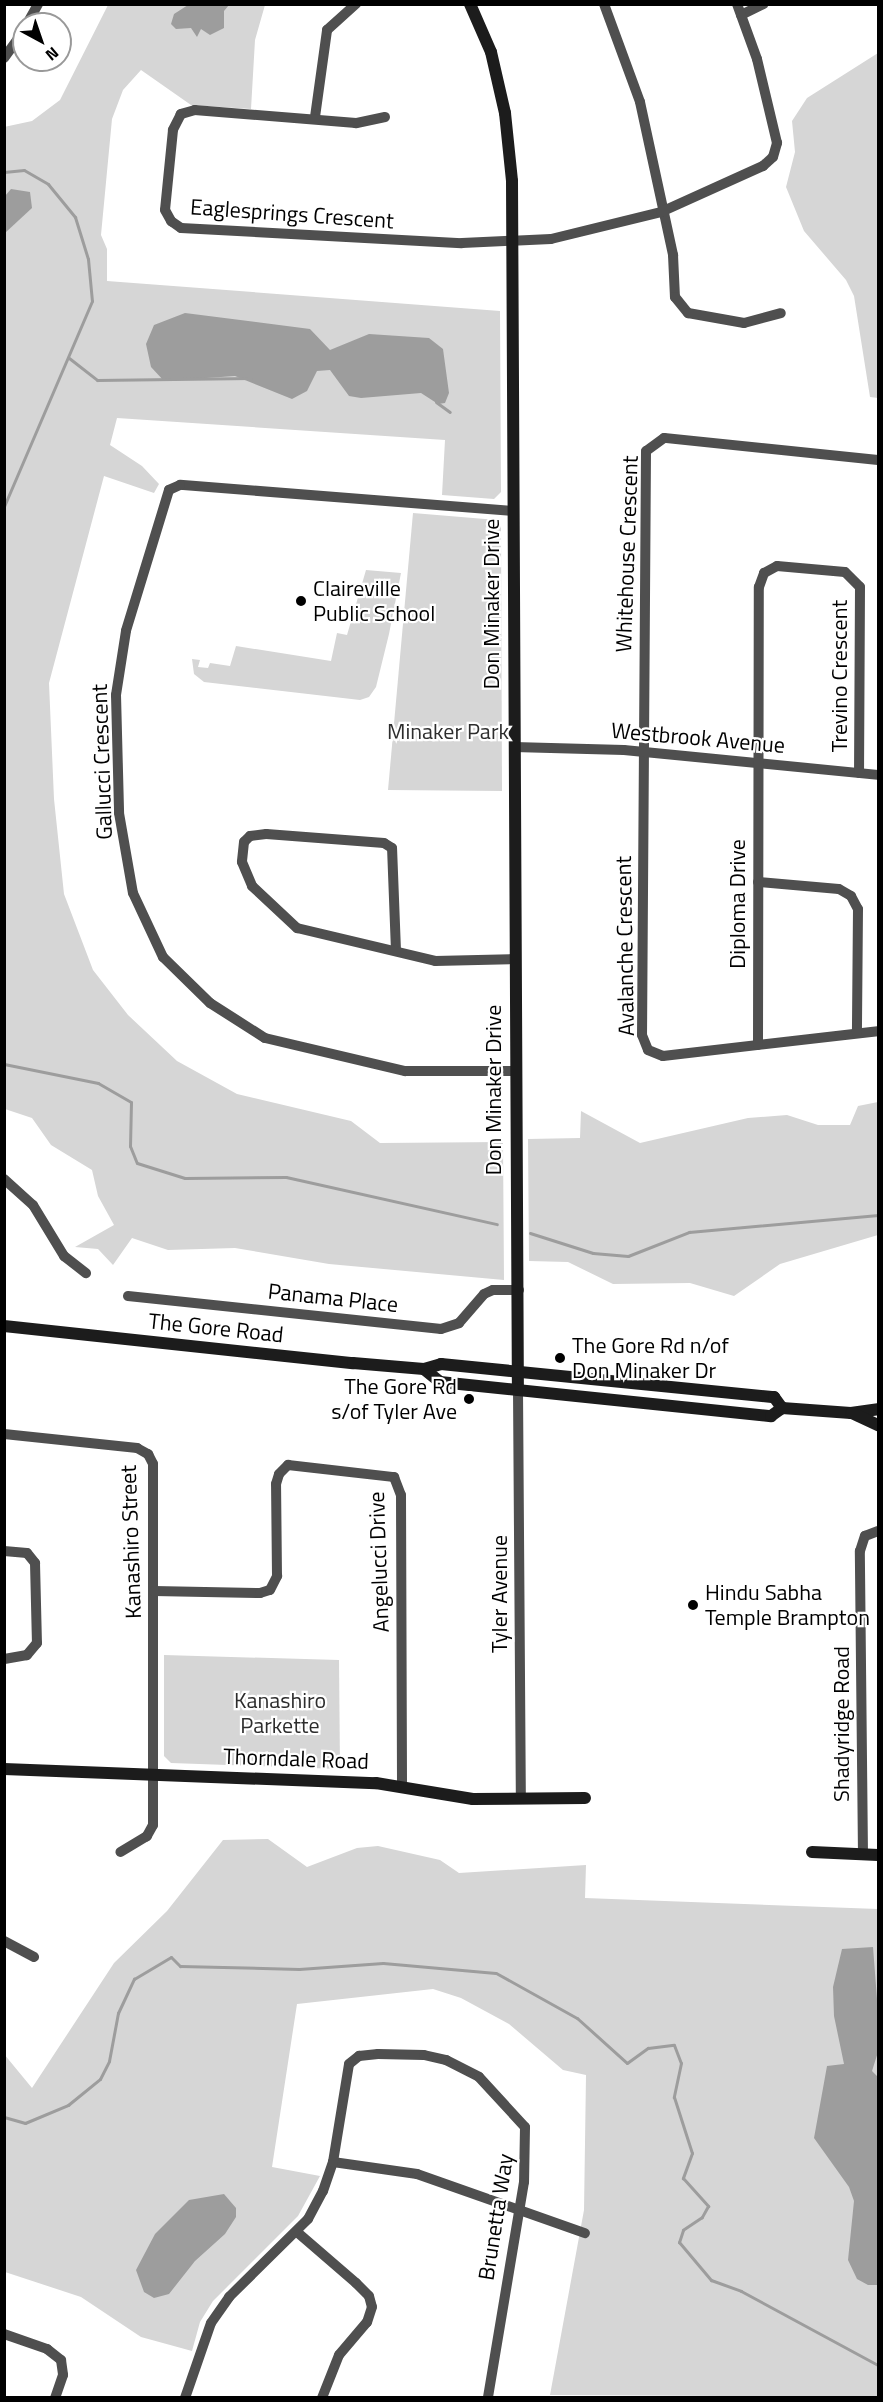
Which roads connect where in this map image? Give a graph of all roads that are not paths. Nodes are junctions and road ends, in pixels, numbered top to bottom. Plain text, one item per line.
1 (356, 4) edge
2 (470, 4) edge
3 (604, 4) edge
4 (764, 4) edge
5 (740, 10) edge
6 (315, 117) junction
7 (386, 117) dead end
8 (661, 212) junction
9 (512, 241) junction
10 (781, 313) dead end
11 (879, 460) edge
12 (513, 511) junction
13 (514, 747) junction
14 (643, 752) junction
15 (759, 763) junction
16 (859, 773) junction
17 (879, 775) edge
18 (758, 882) junction
19 (396, 951) junction
20 (515, 958) junction
21 (879, 1031) edge
22 (858, 1033) junction
23 (758, 1045) junction
24 (515, 1071) junction
25 (4, 1179) edge
26 (86, 1273) dead end
27 (519, 1290) junction
28 (128, 1296) dead end
29 (4, 1326) edge
30 (424, 1369) junction
31 (519, 1372) junction
32 (518, 1390) junction
33 (782, 1408) junction
34 (879, 1409) edge
35 (851, 1413) junction
36 (879, 1425) edge
37 (4, 1434) edge
38 (879, 1531) edge
39 (4, 1551) edge
40 (154, 1591) junction
41 (4, 1659) edge
42 (4, 1769) edge
43 (155, 1775) junction
44 (402, 1787) junction
45 (521, 1798) junction
46 (585, 1798) dead end
47 (120, 1852) dead end
48 (812, 1852) dead end
49 (863, 1855) junction
50 (879, 1855) edge
51 (4, 1941) edge
52 (34, 1957) dead end
53 (333, 2162) junction
54 (519, 2207) junction
55 (297, 2232) junction
56 (585, 2233) dead end
57 (4, 2334) edge
58 (55, 2397) edge
59 (185, 2397) edge
60 (322, 2397) edge
61 (488, 2397) edge

1 - 6 street
2 - 9 street, Don Minaker Drive
3 - 8 street
4 - 5 street
5 - 8 street
6 - 7 street, Eaglesprings Crescent
6 - 9 street, Eaglesprings Crescent
8 - 9 street
8 - 10 street
9 - 12 street, Don Minaker Drive
11 - 14 street, Whitehouse Crescent
12 - 13 street, Don Minaker Drive
12 - 24 street, Gallucci Crescent
13 - 14 street, Westbrook Avenue
13 - 20 street, Don Minaker Drive
14 - 15 street, Westbrook Avenue
14 - 23 street, Avalanche Crescent
15 - 16 street, Westbrook Avenue
15 - 16 street, Trevino Crescent
15 - 18 street, Diploma Drive
16 - 17 street, Westbrook Avenue
18 - 22 street
18 - 23 street, Diploma Drive
19 - 19 street
19 - 20 street
20 - 24 street, Don Minaker Drive
21 - 22 street, Avalanche Crescent
22 - 23 street, Avalanche Crescent
24 - 27 street, Don Minaker Drive
25 - 26 street
27 - 28 street, Panama Place
27 - 31 street, Don Minaker Drive
29 - 30 street, The Gore Road
30 - 31 street, The Gore Road
30 - 32 street, The Gore Road
31 - 32 street, Don Minaker Drive
31 - 33 street, The Gore Road
32 - 33 street, The Gore Road
32 - 45 street, Tyler Avenue
33 - 35 street, The Gore Road
34 - 35 street, The Gore Road
35 - 36 street, The Gore Road
37 - 40 street, Kanashiro Street
38 - 49 street, Shadyridge Road
39 - 41 street
40 - 43 street, Kanashiro Street
40 - 44 street, Angelucci Drive
42 - 43 street, Thorndale Road
43 - 44 street, Thorndale Road
43 - 47 street, Kanashiro Street
44 - 45 street, Thorndale Road
45 - 46 street, Thorndale Road
48 - 49 street
49 - 50 street
51 - 52 street
53 - 54 street
53 - 54 street, Brunetta Way
53 - 55 street, Brunetta Way
54 - 56 street
54 - 61 street, Brunetta Way
55 - 59 street, Brunetta Way
55 - 60 street
57 - 58 street

